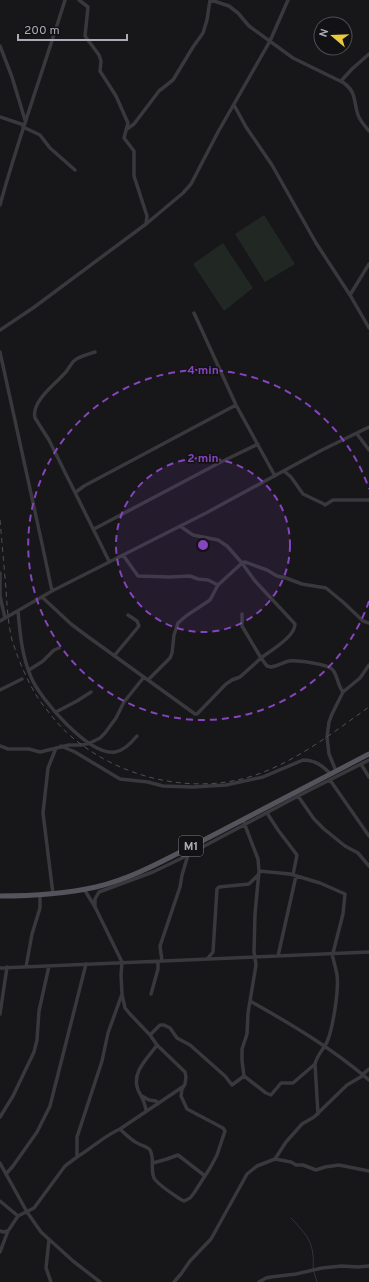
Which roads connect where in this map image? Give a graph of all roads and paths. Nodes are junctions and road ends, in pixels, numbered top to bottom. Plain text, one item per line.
1 (65, 0) edge
2 (79, 0) edge
3 (210, 0) edge
4 (288, 0) edge
5 (270, 41) junction
6 (0, 46) edge
7 (369, 54) edge
8 (341, 81) junction
9 (234, 105) junction
10 (0, 117) edge
11 (24, 124) junction
12 (127, 129) junction
13 (369, 131) edge
14 (75, 170) dead end
15 (0, 205) edge
16 (146, 224) junction
17 (369, 264) edge
18 (350, 295) junction
19 (194, 313) dead end
20 (369, 328) edge
21 (0, 330) edge
22 (0, 352) edge
23 (95, 352) dead end
24 (236, 405) junction
25 (369, 427) edge
26 (357, 434) junction
27 (258, 444) junction
28 (369, 450) edge
29 (284, 471) junction
30 (275, 476) junction
31 (76, 492) junction
32 (369, 500) edge
33 (180, 526) junction
34 (94, 529) junction
35 (123, 554) junction
36 (110, 561) junction
37 (242, 563) junction
38 (0, 573) edge
39 (218, 585) junction
40 (52, 591) junction
41 (42, 597) junction
42 (18, 611) junction
43 (242, 614) dead end
44 (128, 615) dead end
45 (6, 618) junction
46 (0, 621) edge
47 (369, 623) edge
48 (59, 648) dead end
49 (114, 656) junction
50 (261, 658) junction
51 (369, 665) edge
52 (29, 670) junction
53 (144, 677) junction
54 (22, 679) dead end
55 (148, 680) junction
56 (0, 690) edge
57 (91, 692) dead end
58 (343, 692) junction
59 (56, 712) junction
60 (137, 736) dead end
61 (90, 744) junction
62 (0, 746) edge
63 (61, 746) junction
64 (56, 748) junction
65 (369, 754) edge
66 (369, 760) edge
67 (361, 764) junction
68 (336, 771) junction
69 (330, 777) junction
70 (369, 777) edge
71 (298, 796) junction
72 (267, 813) junction
73 (244, 822) junction
74 (369, 836) edge
75 (188, 855) junction
76 (369, 866) edge
77 (259, 873) junction
78 (294, 875) junction
79 (84, 889) junction
80 (53, 894) junction
81 (0, 896) edge
82 (40, 896) junction
83 (95, 907) junction
84 (369, 952) edge
85 (332, 953) junction
86 (255, 956) junction
87 (278, 956) junction
88 (208, 958) junction
89 (160, 961) junction
90 (122, 962) junction
91 (86, 964) junction
92 (49, 966) junction
93 (7, 967) junction
94 (26, 967) junction
95 (0, 968) edge
96 (122, 994) junction
97 (151, 994) dead end
98 (250, 1001) junction
99 (0, 1014) edge
100 (150, 1034) junction
101 (157, 1045) junction
102 (324, 1046) junction
103 (315, 1064) junction
104 (369, 1069) edge
105 (363, 1075) junction
106 (244, 1076) junction
107 (369, 1080) edge
108 (185, 1084) junction
109 (142, 1096) junction
110 (158, 1104) junction
111 (146, 1110) junction
112 (318, 1114) junction
113 (0, 1117) edge
114 (120, 1129) junction
115 (77, 1157) junction
116 (275, 1159) junction
117 (0, 1163) edge
118 (153, 1163) junction
119 (369, 1170) edge
120 (6, 1174) junction
121 (205, 1176) junction
122 (0, 1201) edge
123 (26, 1212) junction
124 (18, 1216) junction
125 (0, 1231) edge
126 (8, 1231) junction
127 (49, 1240) junction
128 (0, 1252) edge
129 (369, 1266) edge
130 (51, 1282) edge
131 (100, 1282) edge
132 (174, 1282) edge
133 (259, 1282) edge

1 - 11 street
2 - 12 street
3 - 5 street
3 - 12 street
4 - 5 street
5 - 8 street
5 - 9 street
6 - 11 street
7 - 8 street
8 - 13 street
9 - 16 street
9 - 18 street
10 - 11 street
11 - 14 street
11 - 15 street
12 - 16 street
16 - 21 street
17 - 18 street
18 - 20 street
19 - 24 street
22 - 40 street
23 - 31 street
24 - 27 street
24 - 31 street
25 - 26 street
26 - 28 street
26 - 29 street
27 - 30 street
27 - 34 street
29 - 30 street
29 - 32 street
30 - 33 street
31 - 34 street
33 - 35 street
33 - 37 street
34 - 36 street
35 - 36 street
35 - 39 street
36 - 40 street
37 - 39 street
37 - 47 street
37 - 50 street
38 - 45 street
39 - 55 street
40 - 41 street
41 - 42 street
41 - 49 street
42 - 45 street
42 - 52 street
43 - 50 street
44 - 49 street
45 - 46 street
48 - 52 street
49 - 53 street
50 - 55 street
50 - 58 street
51 - 58 street
52 - 59 street
53 - 55 street
53 - 61 street
54 - 56 street
57 - 59 street
58 - 68 street
59 - 61 street
60 - 61 street
61 - 63 street
62 - 64 street
63 - 64 street
63 - 69 street
64 - 80 street
65 - 68 main road, M1
66 - 67 street
67 - 69 street
67 - 70 street
68 - 69 main road, M1
69 - 71 street
69 - 73 main road, M1
69 - 74 street
71 - 72 street
71 - 76 street
72 - 73 street
72 - 78 street
73 - 75 street
73 - 77 street
73 - 79 main road, M1
75 - 83 street
75 - 89 street
77 - 78 street
77 - 86 street
77 - 88 street
78 - 85 street
78 - 87 street
79 - 80 main road, M1
79 - 83 street
80 - 82 main road, M1
81 - 82 main road, M1
82 - 94 street
83 - 90 street
84 - 85 street
85 - 87 street
85 - 102 street
86 - 87 street
86 - 88 street
86 - 98 street
88 - 89 street
89 - 90 street
89 - 97 street
90 - 91 street
90 - 96 street
91 - 92 street
91 - 120 street
92 - 94 street
92 - 113 street
93 - 94 street
93 - 95 street
93 - 99 street
96 - 100 street
96 - 115 street
98 - 102 street
98 - 106 street
100 - 101 street
100 - 106 street
101 - 108 street
101 - 109 street
102 - 103 street
102 - 105 street
103 - 106 street
103 - 112 street
104 - 105 street
105 - 107 street
105 - 112 street
108 - 110 street
108 - 121 street
109 - 110 street
109 - 111 street
110 - 111 street
111 - 114 street
112 - 116 street
114 - 115 street
114 - 118 street
115 - 123 street
116 - 119 street
116 - 132 street
117 - 120 street
118 - 121 street
118 - 121 street
120 - 123 street
122 - 124 street
123 - 124 street
123 - 127 street
124 - 126 street
125 - 126 street
126 - 128 street
127 - 130 street
127 - 131 street
129 - 133 street

